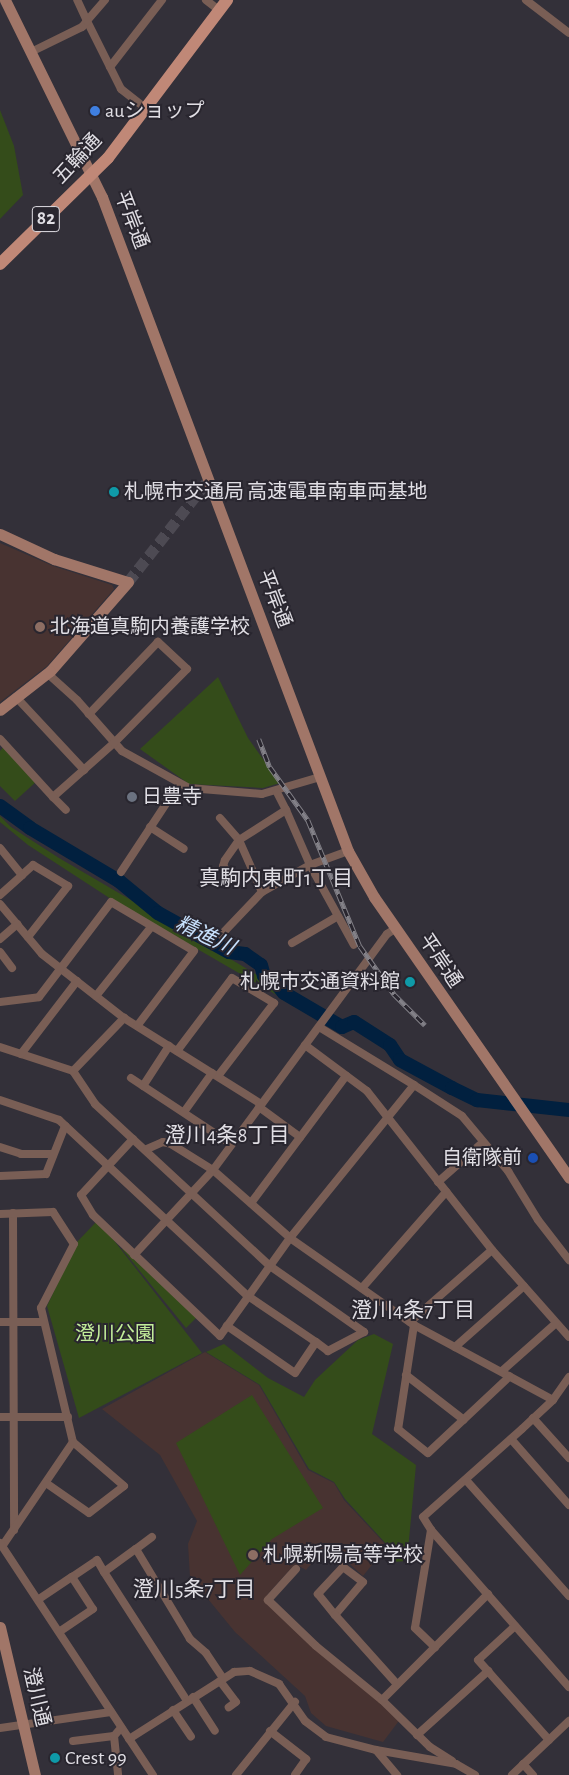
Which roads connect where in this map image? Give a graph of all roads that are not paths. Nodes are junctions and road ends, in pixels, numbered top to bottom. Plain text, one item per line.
1 (5, 0) edge
2 (77, 0) edge
3 (105, 0) edge
4 (162, 0) edge
5 (206, 0) edge
6 (532, 2) edge
7 (223, 5) edge
8 (87, 22) junction
9 (569, 34) edge
10 (30, 52) junction
11 (110, 67) junction
12 (145, 108) junction
13 (91, 173) junction
14 (0, 264) edge
15 (0, 534) edge
16 (47, 673) junction
17 (16, 697) junction
18 (0, 710) edge
19 (89, 714) junction
20 (0, 739) edge
21 (114, 743) junction
22 (84, 770) junction
23 (320, 777) junction
24 (179, 784) junction
25 (277, 792) junction
26 (53, 797) junction
27 (66, 810) dead end
28 (286, 810) junction
29 (220, 818) dead end
30 (150, 827) junction
31 (239, 840) junction
32 (0, 848) edge
33 (184, 849) dead end
34 (348, 851) junction
35 (310, 865) junction
36 (121, 872) dead end
37 (22, 875) junction
38 (237, 882) dead end
39 (262, 892) junction
40 (0, 895) edge
41 (0, 904) edge
42 (338, 916) junction
43 (17, 924) junction
44 (151, 927) junction
45 (395, 929) junction
46 (221, 935) dead end
47 (28, 937) junction
48 (0, 939) edge
49 (292, 943) dead end
50 (354, 945) dead end
51 (0, 952) edge
52 (12, 968) dead end
53 (62, 970) junction
54 (77, 982) junction
55 (96, 996) junction
56 (0, 1002) edge
57 (124, 1018) junction
58 (320, 1025) junction
59 (137, 1026) junction
60 (305, 1045) junction
61 (169, 1046) junction
62 (0, 1047) edge
63 (177, 1051) junction
64 (21, 1054) junction
65 (73, 1071) junction
66 (215, 1074) junction
67 (346, 1076) junction
68 (131, 1078) dead end
69 (414, 1085) junction
70 (143, 1086) junction
71 (0, 1100) edge
72 (260, 1106) junction
73 (184, 1112) junction
74 (388, 1118) junction
75 (66, 1126) junction
76 (300, 1137) junction
77 (133, 1139) junction
78 (483, 1142) junction
79 (231, 1144) junction
80 (0, 1147) edge
81 (146, 1149) junction
82 (53, 1154) junction
83 (108, 1166) junction
84 (213, 1170) junction
85 (0, 1176) edge
86 (569, 1178) edge
87 (438, 1182) junction
88 (446, 1192) junction
89 (192, 1193) junction
90 (251, 1203) junction
91 (13, 1213) junction
92 (0, 1214) edge
93 (166, 1221) junction
94 (290, 1238) junction
95 (492, 1250) junction
96 (134, 1255) junction
97 (569, 1260) edge
98 (270, 1266) junction
99 (524, 1286) junction
100 (362, 1288) junction
101 (248, 1296) junction
102 (0, 1322) edge
103 (12, 1322) junction
104 (43, 1322) junction
105 (412, 1323) junction
106 (556, 1323) junction
107 (227, 1326) junction
108 (569, 1337) edge
109 (316, 1342) junction
110 (455, 1347) junction
111 (502, 1371) junction
112 (406, 1374) junction
113 (510, 1376) junction
114 (569, 1377) edge
115 (566, 1387) edge
116 (553, 1400) junction
117 (0, 1417) edge
118 (14, 1417) junction
119 (68, 1417) junction
120 (532, 1418) junction
121 (464, 1420) junction
122 (511, 1439) junction
123 (73, 1442) junction
124 (569, 1458) edge
125 (466, 1480) junction
126 (46, 1483) junction
127 (569, 1505) edge
128 (14, 1530) junction
129 (431, 1530) junction
130 (152, 1537) dead end
131 (2, 1544) edge
132 (136, 1549) junction
133 (296, 1569) dead end
134 (104, 1572) junction
135 (72, 1577) junction
136 (488, 1594) junction
137 (569, 1596) edge
138 (38, 1599) junction
139 (335, 1615) junction
140 (515, 1626) junction
141 (0, 1627) edge
142 (60, 1631) junction
143 (435, 1647) junction
144 (488, 1671) junction
145 (221, 1679) junction
146 (397, 1684) junction
147 (569, 1687) edge
148 (190, 1699) junction
149 (382, 1700) junction
150 (295, 1702) junction
151 (229, 1708) dead end
152 (173, 1710) junction
153 (111, 1712) junction
154 (569, 1721) edge
155 (0, 1728) edge
156 (122, 1728) junction
157 (216, 1731) dead end
158 (270, 1732) junction
159 (417, 1735) junction
160 (114, 1736) junction
161 (191, 1736) dead end
162 (129, 1738) junction
163 (549, 1740) junction
164 (74, 1741) dead end
165 (376, 1750) junction
166 (456, 1764) junction
167 (523, 1764) junction
168 (35, 1775) edge
169 (118, 1775) edge
170 (153, 1775) edge
171 (236, 1775) edge
172 (295, 1775) edge
173 (397, 1775) edge
174 (476, 1775) edge
175 (512, 1775) edge
176 (533, 1775) edge

1 - 10 street, 平岸通
2 - 8 street
3 - 8 street
4 - 11 street
5 - 7 street
6 - 9 street
7 - 12 main road, 五輪通 / 82
8 - 10 street
8 - 11 street
10 - 13 street, 平岸通
11 - 12 street
12 - 13 main road, 五輪通 / 82
13 - 14 main road, 五輪通 / 82
13 - 23 street, 平岸通
15 - 16 street
16 - 17 street
16 - 19 street
17 - 18 street
17 - 22 street
19 - 21 street
19 - 21 street
20 - 26 street
21 - 22 street
21 - 24 street
22 - 26 street
23 - 25 street
23 - 34 street, 平岸通
24 - 25 street
24 - 30 street
25 - 28 street
26 - 27 street
28 - 31 street
28 - 35 street
29 - 31 street
30 - 33 street
30 - 36 street
31 - 38 street
31 - 39 street
32 - 37 street
34 - 35 street
34 - 45 street, 平岸通
35 - 39 street
35 - 42 street
37 - 40 street
37 - 47 street
39 - 46 street
41 - 43 street
42 - 49 street
42 - 50 street
43 - 47 street
43 - 48 street
44 - 53 street
44 - 55 street
44 - 59 street
45 - 58 street
45 - 86 street, 平岸通
47 - 53 street
51 - 52 street
53 - 54 street
53 - 56 street
54 - 55 street
54 - 64 street
55 - 57 street
57 - 59 street
57 - 65 street
58 - 60 street
58 - 69 street
59 - 61 street
60 - 67 street
60 - 72 street
61 - 63 street
61 - 70 street
62 - 64 street
63 - 66 street
63 - 66 street
64 - 65 street
65 - 77 street
66 - 72 street
66 - 73 street
67 - 74 street
67 - 76 street
68 - 70 street
69 - 74 street
69 - 78 street
70 - 73 street
71 - 75 street
72 - 76 street
72 - 79 street
73 - 79 street
74 - 87 street
74 - 94 street
75 - 82 street
75 - 83 street
76 - 90 street
77 - 81 street
77 - 83 street
78 - 87 street
78 - 97 street
79 - 84 street
80 - 82 street
81 - 84 street
81 - 89 street
82 - 85 street
83 - 93 street
83 - 96 street
84 - 89 street
84 - 90 street
87 - 88 street
88 - 95 street
88 - 100 street
89 - 93 street
89 - 98 street
90 - 94 street
91 - 92 street
91 - 103 street
91 - 104 street
93 - 96 street
93 - 101 street
94 - 98 street
94 - 100 street
95 - 99 street
95 - 105 street
96 - 107 street
98 - 101 street
98 - 109 street
99 - 106 street
99 - 110 street
100 - 105 street
101 - 107 street
101 - 109 street
102 - 103 street
103 - 104 street
103 - 118 street
104 - 119 street
105 - 110 street
105 - 112 street
106 - 108 street
106 - 111 street
107 - 109 street
110 - 111 street
111 - 113 street
112 - 121 street
112 - 121 street
113 - 116 street
113 - 121 street
114 - 115 street
115 - 116 street
116 - 120 street
117 - 118 street
118 - 119 street
118 - 128 street
119 - 123 street
120 - 122 street
120 - 124 street
122 - 125 street
122 - 127 street
123 - 126 street
123 - 126 street
125 - 129 street
125 - 137 street
126 - 128 street
128 - 131 street
129 - 136 street
129 - 143 street
130 - 132 street
131 - 138 street
132 - 134 street
132 - 145 street
133 - 149 street
134 - 135 street
134 - 148 street
135 - 138 street
135 - 142 street
136 - 140 street
136 - 143 street
138 - 142 street
139 - 139 street
139 - 146 street
140 - 144 street
140 - 147 street
141 - 168 street, 澄川通
142 - 153 street
143 - 146 street
144 - 159 street
144 - 163 street
145 - 148 street
145 - 150 street
145 - 151 street
146 - 149 street
148 - 152 street
148 - 157 street
149 - 159 street
150 - 158 street
150 - 165 street
152 - 161 street
152 - 162 street
153 - 155 street
153 - 156 street
154 - 163 street
156 - 160 street
156 - 162 street
158 - 171 street
158 - 172 street
159 - 166 street
160 - 164 street
160 - 169 street
162 - 170 street
163 - 167 street
165 - 166 street
165 - 173 street
166 - 174 street
167 - 175 street
167 - 176 street

